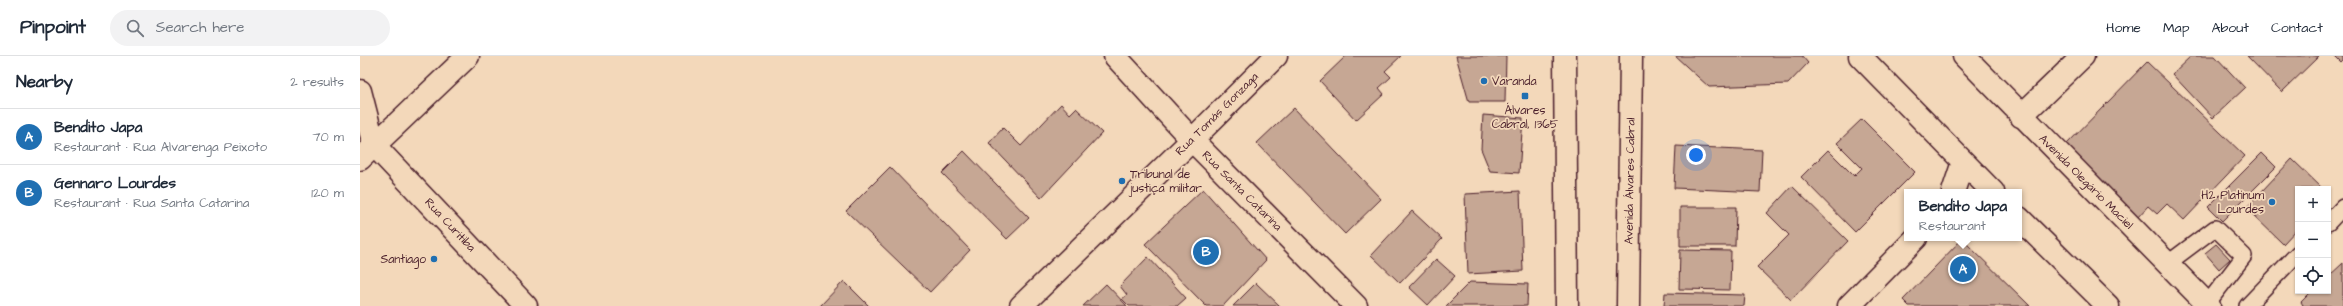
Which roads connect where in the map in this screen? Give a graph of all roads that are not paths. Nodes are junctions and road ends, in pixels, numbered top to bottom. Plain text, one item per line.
1 (468, 56) edge
2 (1115, 56) edge
3 (1276, 56) edge
4 (1565, 56) edge
5 (1632, 56) edge
6 (1860, 56) edge
7 (1964, 56) edge
8 (2084, 56) edge
9 (360, 91) edge
10 (2021, 116) junction
11 (1192, 140) junction
12 (367, 152) edge
13 (1962, 162) junction
14 (1954, 189) edge
15 (1990, 189) edge
16 (2343, 207) edge
17 (2022, 221) edge
18 (2329, 222) edge
19 (1913, 241) edge
20 (2295, 256) edge
21 (2167, 264) junction
22 (2208, 305) edge
23 (526, 306) edge
24 (1021, 306) edge
25 (1356, 306) edge
26 (1567, 306) edge
27 (1628, 306) edge
28 (1849, 306) edge
29 (2108, 306) edge
30 (2247, 306) edge

1 - 12 street
2 - 11 street, Rua Santa Catarina
3 - 11 street, Rua Tomás Gonzaga
4 - 26 street
5 - 27 street, Avenida Álvares Cabral
6 - 13 street
7 - 10 street, Avenida Olegário Maciel
8 - 10 street
9 - 12 street
10 - 21 street, Avenida Olegário Maciel
11 - 24 street, Rua Tomás Gonzaga
11 - 25 street, Rua Santa Catarina
12 - 23 street, Rua Curitiba
13 - 14 street
13 - 15 street
16 - 18 lane
17 - 29 street
19 - 28 street
20 - 30 lane
21 - 22 street, Avenida Olegário Maciel
21 - 22 lane

